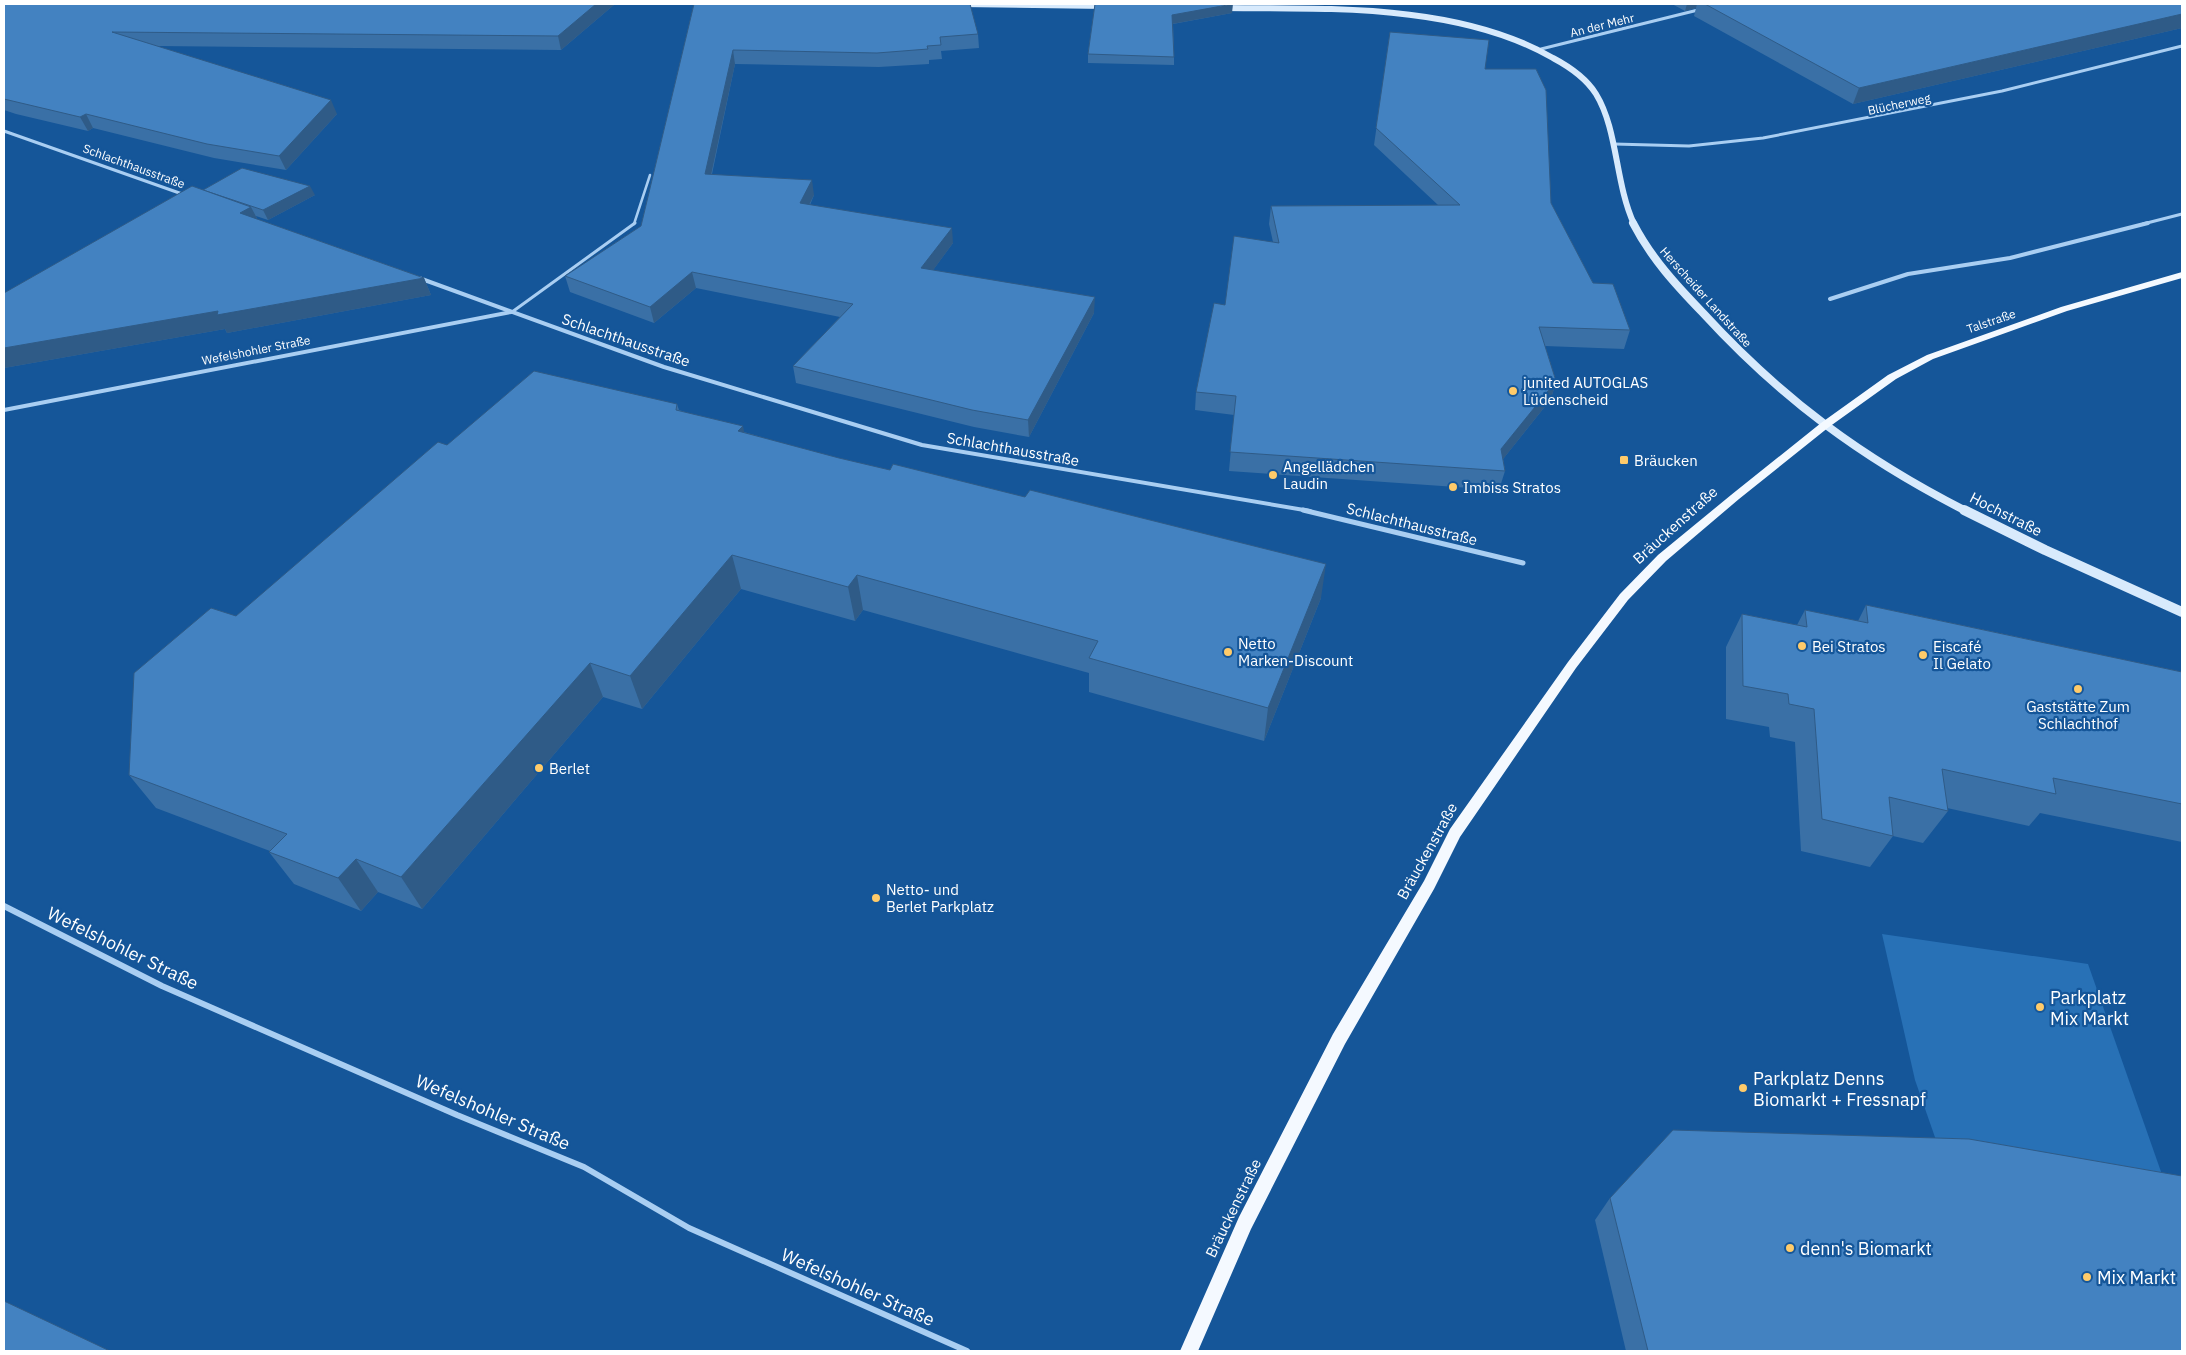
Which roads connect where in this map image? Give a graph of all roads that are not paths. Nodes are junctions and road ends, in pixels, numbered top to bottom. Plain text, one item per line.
1 (961, 4) edge
2 (1320, 4) edge
3 (1108, 6) edge
4 (1216, 8) edge
5 (1706, 8) dead end
6 (1325, 9) junction
7 (2182, 46) edge
8 (1541, 49) junction
9 (4, 131) edge
10 (1614, 144) junction
11 (650, 175) dead end
12 (191, 197) edge
13 (2182, 214) edge
14 (2182, 275) edge
15 (416, 277) edge
16 (1830, 299) dead end
17 (512, 312) junction
18 (4, 410) edge
19 (1825, 425) junction
20 (1523, 563) dead end
21 (2182, 612) edge
22 (4, 906) edge
23 (967, 1351) edge
24 (1188, 1351) edge

1 - 3 main road
2 - 6 street
4 - 6 main road, Herscheider Landstraße
5 - 8 street, An der Mehr
6 - 8 main road, Herscheider Landstraße
7 - 10 street, Blücherweg
8 - 10 main road, Herscheider Landstraße
9 - 12 street, Schlachthausstraße
10 - 19 main road, Herscheider Landstraße
11 - 17 lane
13 - 16 street
14 - 19 main road, Talstraße
15 - 17 street, Schlachthausstraße
17 - 18 street, Wefelshohler Straße
17 - 20 street, Schlachthausstraße
19 - 21 main road, Hochstraße
19 - 24 main road, Bräuckenstraße
22 - 23 street, Wefelshohler Straße

